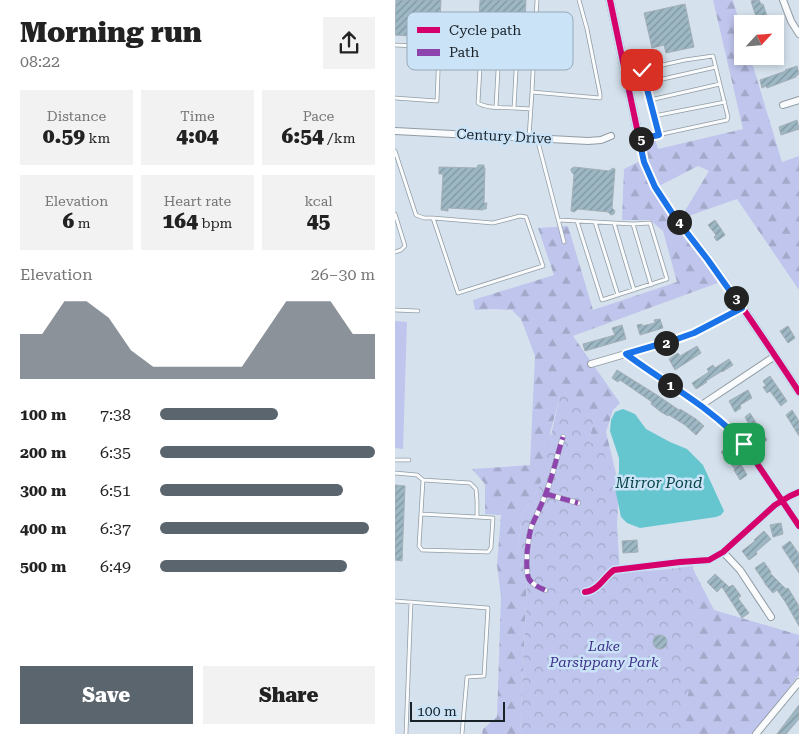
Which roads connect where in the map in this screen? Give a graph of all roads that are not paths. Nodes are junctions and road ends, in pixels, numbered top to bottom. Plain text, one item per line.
1 (579, 0) edge
2 (610, 0) edge
3 (783, 0) edge
4 (799, 34) edge
5 (716, 67) junction
6 (438, 70) edge
7 (480, 70) edge
8 (498, 70) edge
9 (516, 70) edge
10 (533, 70) edge
11 (642, 70) junction
12 (626, 73) junction
13 (645, 83) junction
14 (721, 84) junction
15 (531, 92) junction
16 (395, 98) edge
17 (650, 100) junction
18 (799, 100) edge
19 (725, 102) junction
20 (783, 105) dead end
21 (496, 107) junction
22 (514, 108) junction
23 (531, 108) junction
24 (654, 116) junction
25 (395, 131) edge
26 (659, 135) junction
27 (611, 136) dead end
28 (533, 138) junction
29 (639, 139) junction
30 (395, 150) edge
31 (395, 214) edge
32 (433, 218) junction
33 (559, 220) junction
34 (577, 221) junction
35 (595, 222) junction
36 (614, 223) junction
37 (633, 224) junction
38 (564, 242) dead end
39 (395, 252) edge
40 (651, 284) junction
41 (634, 290) junction
42 (618, 295) junction
43 (742, 308) junction
44 (395, 310) edge
45 (418, 311) dead end
46 (626, 354) junction
47 (775, 356) junction
48 (591, 364) dead end
49 (799, 392) edge
50 (700, 406) junction
51 (563, 437) dead end
52 (395, 460) edge
53 (409, 460) dead end
54 (395, 473) edge
55 (423, 480) junction
56 (799, 492) edge
57 (546, 494) junction
58 (782, 500) junction
59 (578, 503) dead end
60 (421, 514) junction
61 (477, 517) junction
62 (799, 526) edge
63 (723, 552) junction
64 (545, 590) dead end
65 (585, 592) dead end
66 (395, 601) edge
67 (411, 602) junction
68 (771, 617) dead end
69 (799, 682) edge
70 (406, 734) edge
71 (462, 734) edge
72 (756, 734) edge

1 - 15 lane
2 - 12 street
3 - 4 street
5 - 11 lane
5 - 13 lane
5 - 14 lane
6 - 16 lane
7 - 21 lane
8 - 21 lane
9 - 22 lane
10 - 15 lane
11 - 12 lane
11 - 13 lane
12 - 29 street
13 - 17 lane
14 - 17 lane
14 - 19 lane
15 - 23 lane
17 - 24 lane
18 - 20 street
19 - 24 lane
19 - 26 lane
21 - 22 lane
22 - 23 lane
23 - 28 lane
24 - 26 lane
25 - 28 street, Century Drive
26 - 29 lane
27 - 28 street, Century Drive
28 - 33 lane
29 - 43 street
30 - 32 lane
31 - 39 lane
32 - 32 lane
33 - 34 lane
33 - 38 lane
34 - 35 lane
34 - 42 lane
35 - 36 lane
35 - 42 lane
36 - 37 lane
36 - 41 lane
37 - 40 lane
37 - 40 lane
40 - 41 lane
41 - 42 lane
43 - 46 street
43 - 47 street
44 - 45 lane
46 - 48 street
46 - 50 street
47 - 49 street
47 - 50 street
50 - 58 street
51 - 57 street
52 - 53 lane
54 - 55 lane
55 - 60 lane
55 - 61 lane
56 - 58 street
57 - 59 street
57 - 64 street
58 - 62 street
58 - 63 street
60 - 61 lane
60 - 61 lane
63 - 65 street
63 - 68 street
66 - 67 lane
67 - 70 lane
67 - 71 lane
69 - 72 street

